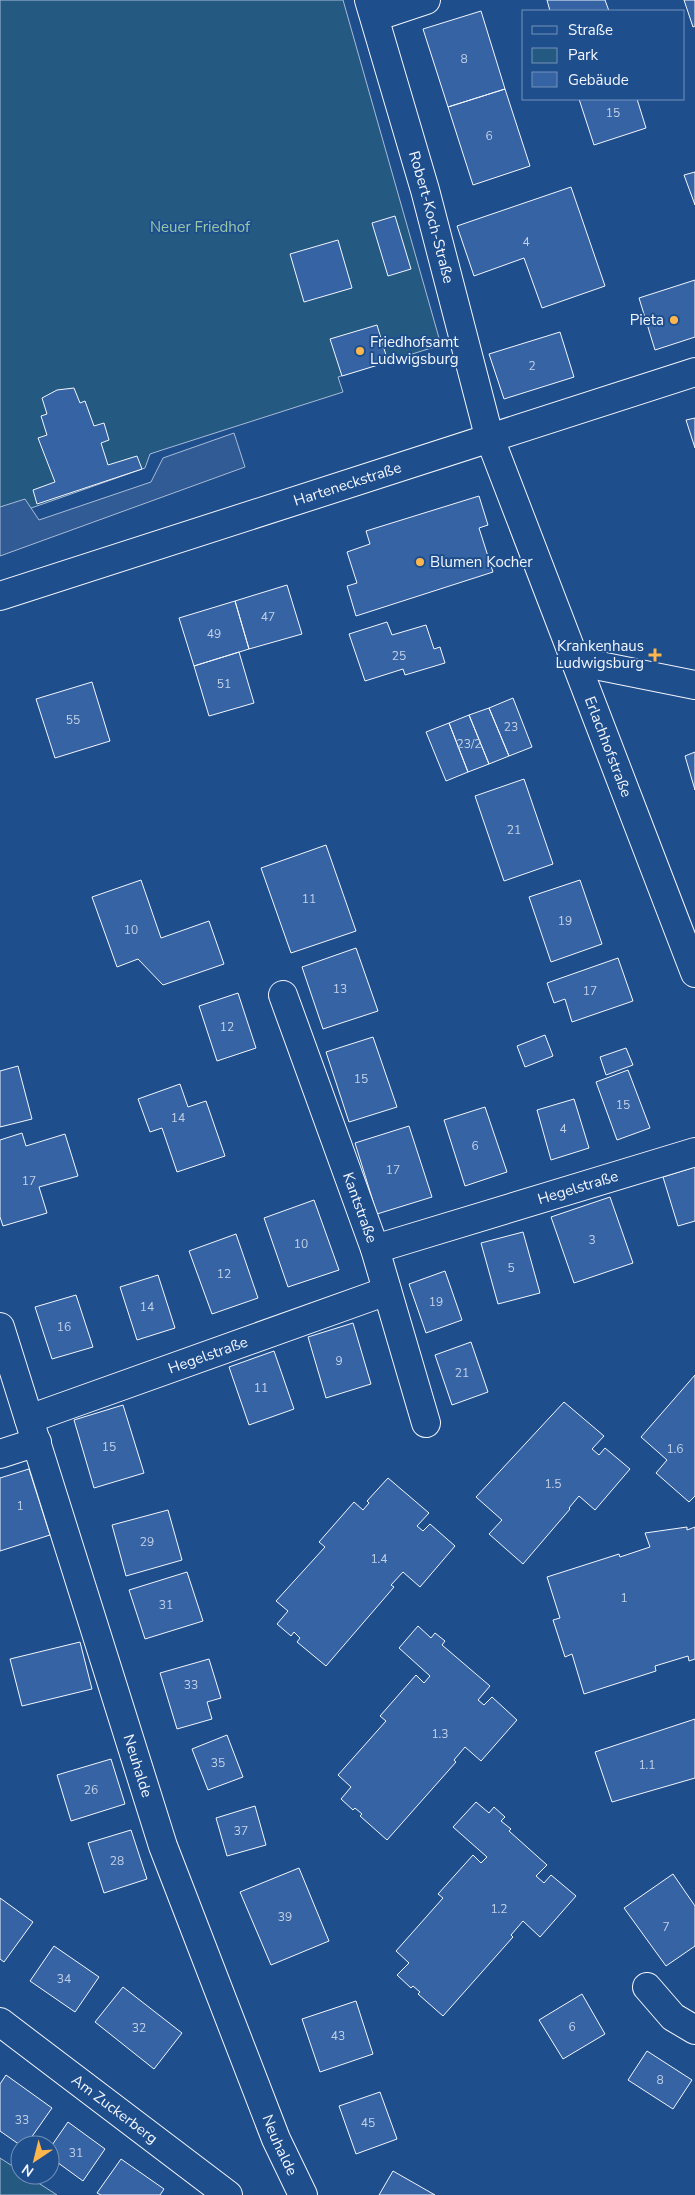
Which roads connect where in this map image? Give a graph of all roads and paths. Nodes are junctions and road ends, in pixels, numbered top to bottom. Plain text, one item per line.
1 (426, 0) edge
2 (372, 8) edge
3 (695, 372) edge
4 (489, 436) junction
5 (0, 596) edge
6 (575, 661) junction
7 (695, 685) edge
8 (695, 973) edge
9 (283, 995) dead end
10 (695, 1152) edge
11 (375, 1249) junction
12 (386, 1291) junction
13 (0, 1327) edge
14 (426, 1423) dead end
15 (33, 1430) junction
16 (0, 1454) edge
17 (647, 1987) dead end
18 (0, 2022) edge
19 (695, 2030) edge
20 (228, 2195) edge
21 (303, 2195) edge

1 - 2 street
2 - 4 street, Robert-Koch-Straße
3 - 4 street, Harteneckstraße
4 - 5 street, Harteneckstraße
4 - 6 street, Erlachhofstraße
6 - 7 street
6 - 8 street, Erlachhofstraße
9 - 11 street, Kantstraße
10 - 11 street, Hegelstraße
11 - 12 street, Kantstraße
12 - 14 street, Kantstraße
12 - 15 street, Hegelstraße
13 - 15 street, Neuhalde
15 - 16 street, Hegelstraße
15 - 21 street, Neuhalde
17 - 19 street
18 - 20 street, Am Zuckerberg

